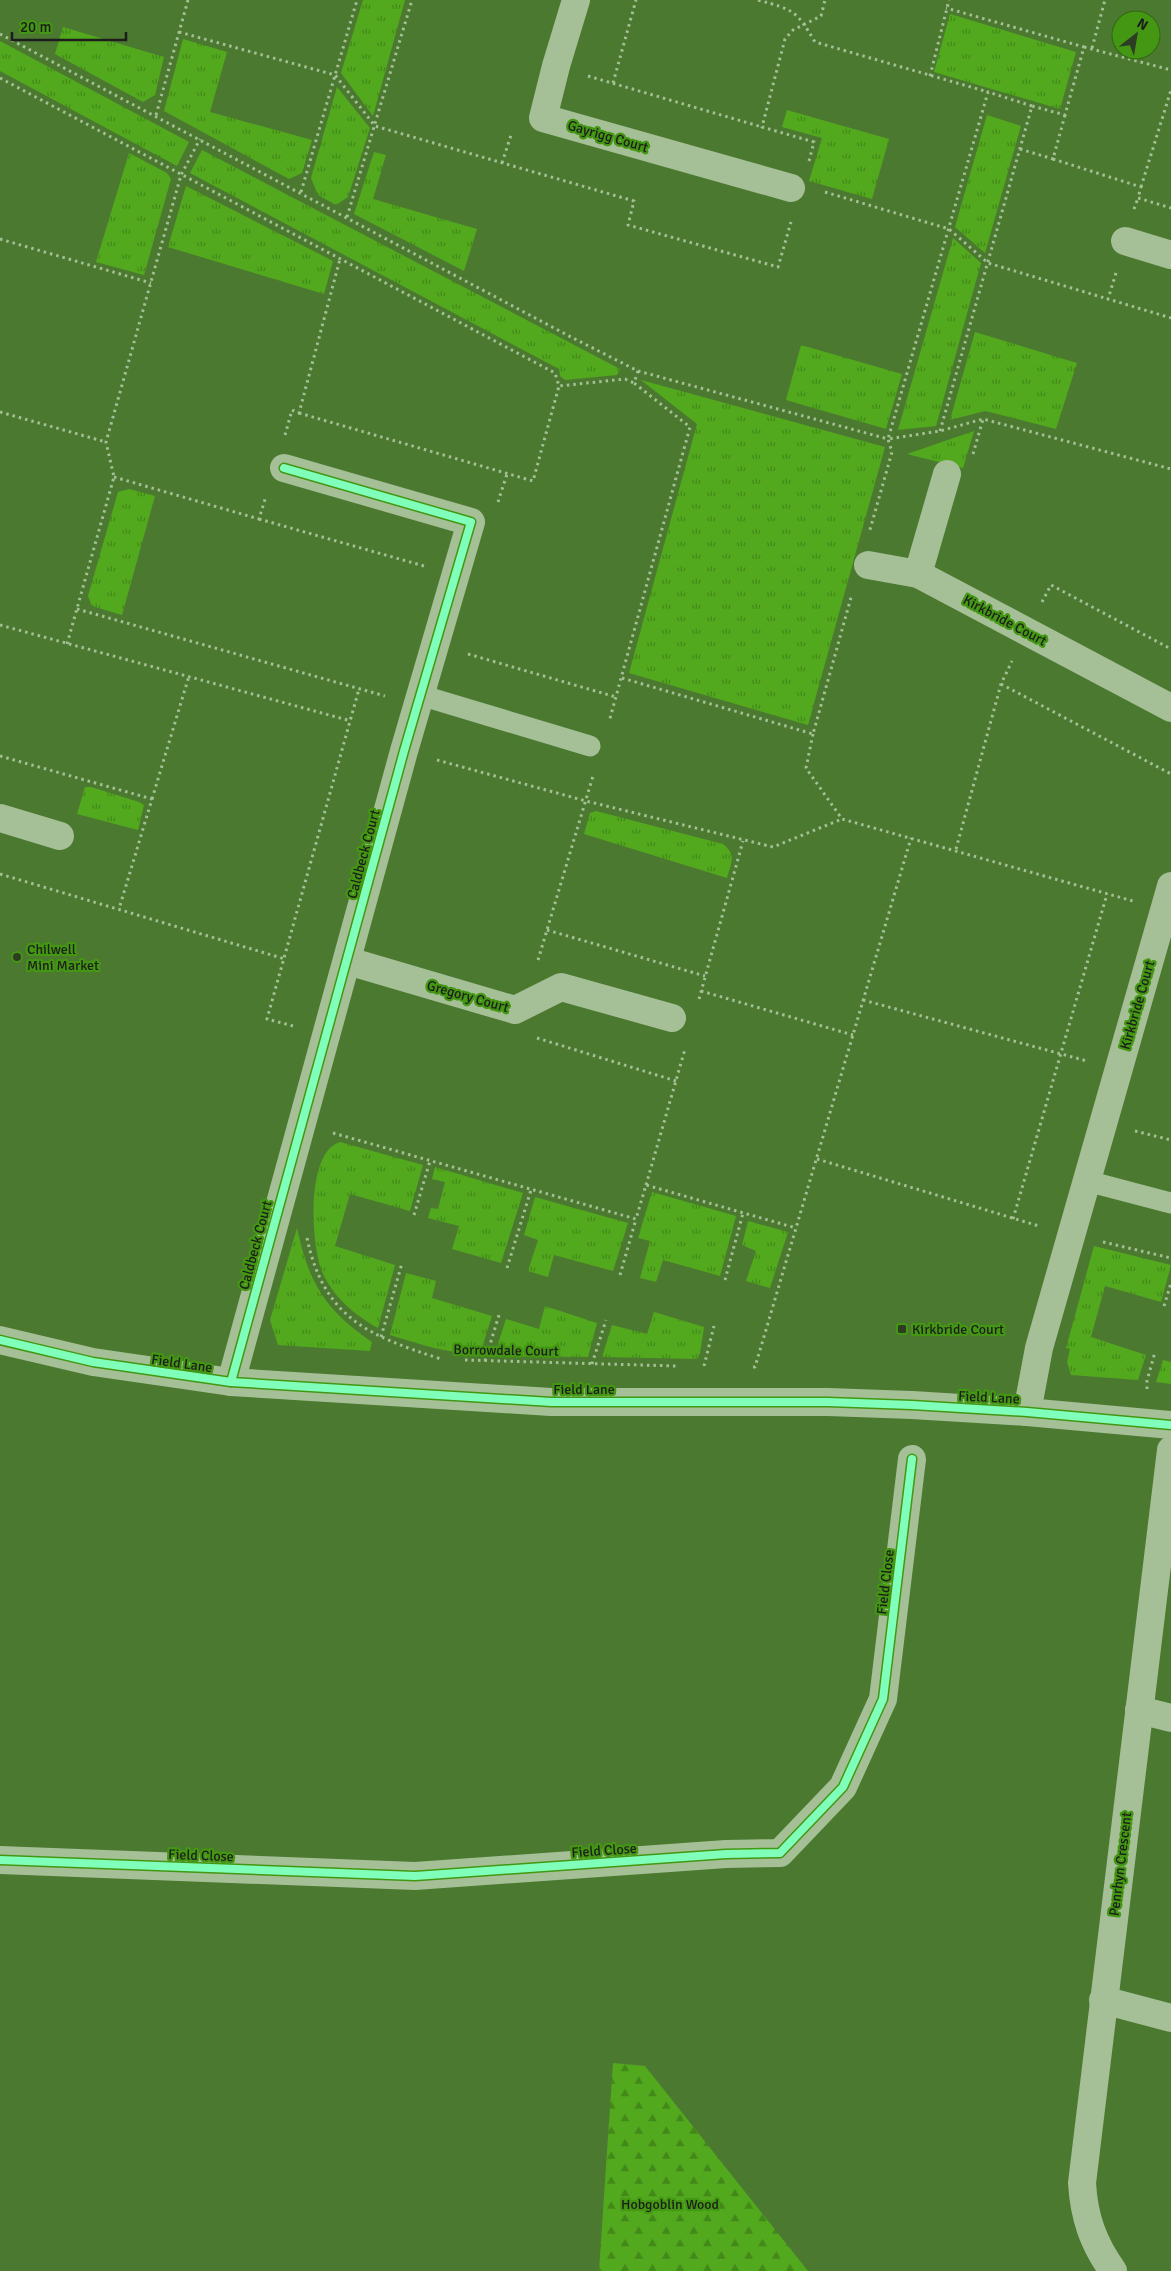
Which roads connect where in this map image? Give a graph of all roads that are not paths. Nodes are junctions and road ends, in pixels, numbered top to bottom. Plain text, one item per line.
1 (576, 0) edge
2 (798, 190) road end
3 (1125, 241) dead end
4 (1171, 255) edge
5 (284, 468) dead end
6 (947, 474) dead end
7 (868, 565) dead end
8 (918, 574) junction
9 (420, 695) junction
10 (1171, 708) edge
11 (590, 746) dead end
12 (0, 818) edge
13 (60, 836) dead end
14 (1168, 898) edge
15 (348, 961) junction
16 (672, 1018) dead end
17 (1087, 1181) junction
18 (1171, 1204) edge
19 (0, 1340) edge
20 (231, 1382) junction
21 (1027, 1412) junction
22 (1171, 1425) edge
23 (1171, 1450) edge
24 (912, 1459) dead end
25 (1139, 1710) junction
26 (1171, 1718) edge
27 (0, 1860) edge
28 (1103, 2000) junction
29 (1171, 2018) edge
30 (1113, 2271) edge

1 - 2 street, Gayrigg Court
3 - 4 street
5 - 9 street, Caldbeck Court
6 - 8 street
7 - 8 street, Kirkbride Court
8 - 10 street, Kirkbride Court
9 - 11 lane
9 - 15 street, Caldbeck Court
12 - 13 street
14 - 17 street, Kirkbride Court
15 - 16 street, Gregory Court
15 - 20 street, Caldbeck Court
17 - 18 lane
17 - 21 street, Kirkbride Court
19 - 20 street, Field Lane
20 - 21 street, Field Lane
21 - 22 street, Field Lane
23 - 25 street, Penrhyn Crescent
24 - 27 street, Field Close
25 - 26 street
25 - 28 street, Penrhyn Crescent
28 - 29 street
28 - 30 street, Penrhyn Crescent

